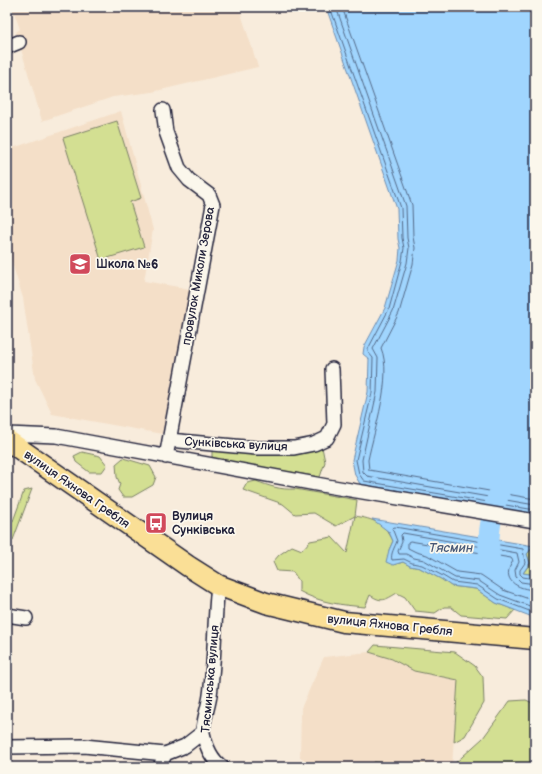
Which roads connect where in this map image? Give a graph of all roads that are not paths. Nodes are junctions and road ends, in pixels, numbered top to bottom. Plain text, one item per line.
1 (19, 42) dead end
2 (7, 47) edge
3 (163, 110) dead end
4 (332, 369) dead end
5 (7, 434) edge
6 (7, 440) edge
7 (169, 440) junction
8 (166, 457) junction
9 (535, 521) edge
10 (218, 585) junction
11 (7, 615) edge
12 (26, 618) dead end
13 (535, 639) edge
14 (203, 732) junction
15 (185, 746) junction
16 (7, 747) edge
17 (208, 752) junction
18 (165, 754) junction
19 (160, 767) edge
20 (222, 767) edge

1 - 2 street
3 - 7 street, провулок Миколи Зерова
4 - 7 street, Сунківська вулиця
5 - 8 street, Сунківська вулиця
6 - 10 main road, вулиця Яхнова Гребля
7 - 8 street, провулок Миколи Зерова
8 - 9 street, Сунківська вулиця
10 - 13 main road, вулиця Яхнова Гребля
10 - 14 street, Тясминська вулиця
11 - 12 street
14 - 15 street
14 - 17 street, Тясминська вулиця
15 - 17 street
15 - 18 street
16 - 18 street
17 - 20 street, Тясминська вулиця
18 - 19 street

